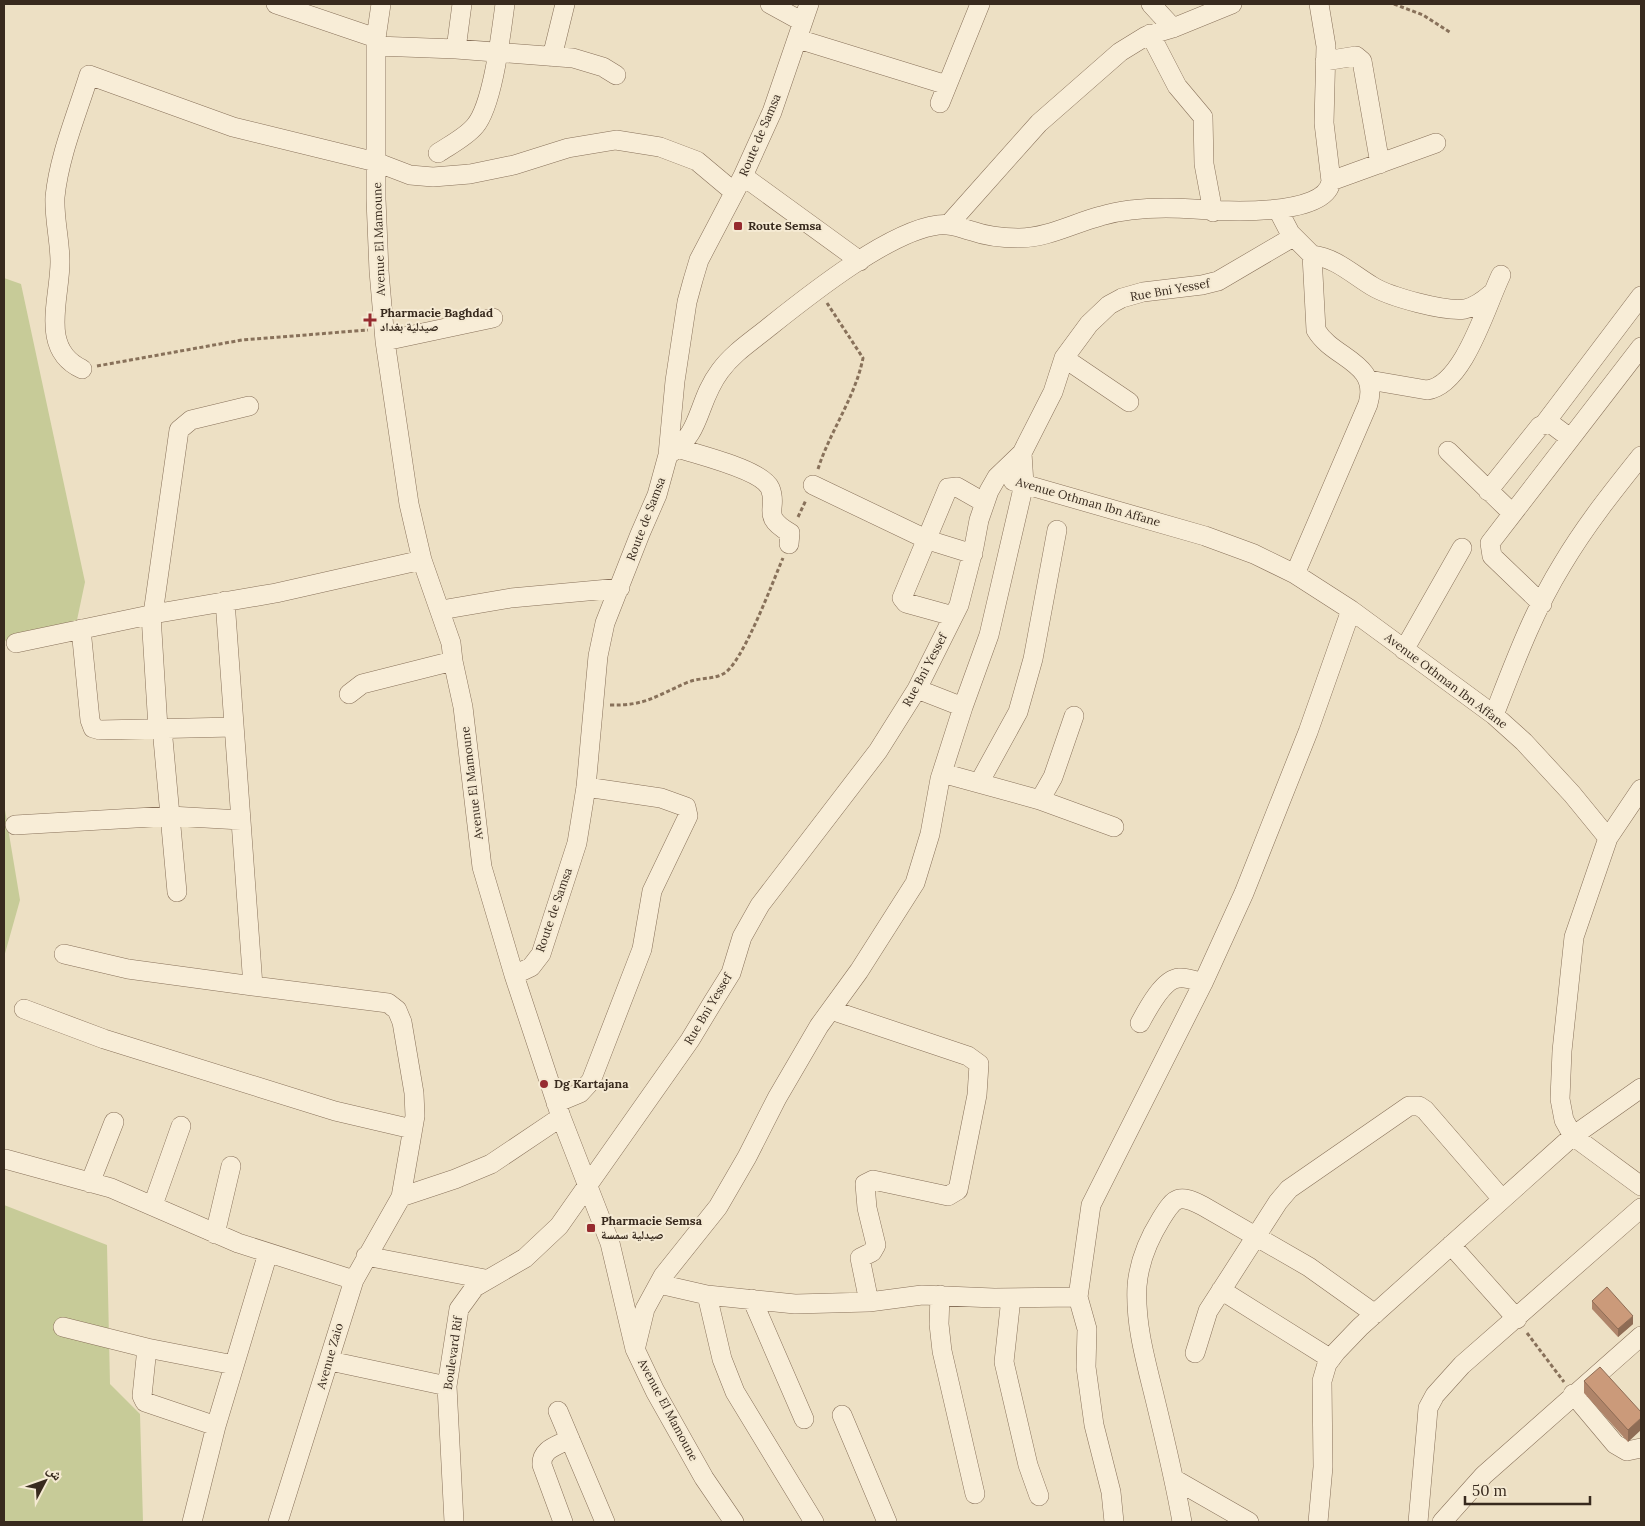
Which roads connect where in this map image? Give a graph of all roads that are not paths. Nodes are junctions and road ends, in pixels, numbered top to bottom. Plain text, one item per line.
1 (276, 4) edge
2 (381, 4) edge
3 (462, 4) edge
4 (505, 4) edge
5 (565, 4) edge
6 (770, 4) edge
7 (809, 4) edge
8 (980, 4) edge
9 (1151, 4) edge
10 (1232, 4) edge
11 (1319, 4) edge
12 (1173, 28) junction
13 (800, 30) junction
14 (1150, 34) junction
15 (376, 42) junction
16 (456, 49) junction
17 (497, 52) junction
18 (552, 57) junction
19 (1325, 61) junction
20 (616, 75) dead end
21 (947, 85) junction
22 (940, 103) dead end
23 (1436, 143) dead end
24 (438, 153) dead end
25 (376, 162) junction
26 (1380, 164) junction
27 (1331, 181) junction
28 (738, 184) junction
29 (1278, 210) junction
30 (1213, 212) junction
31 (949, 224) junction
32 (1293, 237) junction
33 (1312, 255) junction
34 (860, 261) junction
35 (1501, 275) dead end
36 (1491, 294) junction
37 (1641, 296) edge
38 (493, 318) dead end
39 (384, 335) junction
40 (1641, 347) edge
41 (1064, 358) junction
42 (82, 369) road end
43 (1370, 380) junction
44 (1129, 402) dead end
45 (250, 406) dead end
46 (1545, 423) junction
47 (1570, 438) junction
48 (1448, 451) dead end
49 (673, 452) junction
50 (1022, 453) junction
51 (1641, 456) edge
52 (997, 477) junction
53 (1024, 484) junction
54 (813, 485) dead end
55 (1488, 491) junction
56 (985, 503) junction
57 (1512, 514) junction
58 (1057, 530) dead end
59 (928, 540) junction
60 (789, 544) dead end
61 (1462, 548) dead end
62 (972, 554) junction
63 (422, 560) junction
64 (1295, 574) junction
65 (620, 588) junction
66 (225, 602) junction
67 (1542, 604) junction
68 (441, 610) junction
69 (1351, 610) junction
70 (152, 614) junction
71 (953, 616) junction
72 (81, 629) junction
73 (16, 643) dead end
74 (1404, 650) junction
75 (452, 661) junction
76 (916, 690) junction
77 (349, 694) dead end
78 (963, 707) junction
79 (1494, 715) junction
80 (1074, 716) dead end
81 (234, 727) junction
82 (160, 728) junction
83 (942, 773) junction
84 (979, 783) junction
85 (586, 788) junction
86 (1641, 789) edge
87 (1040, 800) junction
88 (170, 816) junction
89 (241, 820) junction
90 (16, 825) dead end
91 (1114, 827) dead end
92 (1608, 838) junction
93 (177, 892) dead end
94 (64, 954) dead end
95 (514, 975) junction
96 (1203, 984) junction
97 (254, 986) junction
98 (24, 1009) dead end
99 (832, 1010) junction
100 (1140, 1023) dead end
101 (1641, 1088) edge
102 (558, 1110) junction
103 (114, 1122) dead end
104 (181, 1126) dead end
105 (412, 1129) junction
106 (1573, 1136) junction
107 (5, 1159) edge
108 (231, 1166) dead end
109 (588, 1182) junction
110 (90, 1183) junction
111 (1641, 1186) edge
112 (401, 1197) junction
113 (1502, 1199) junction
114 (153, 1205) junction
115 (1641, 1208) edge
116 (215, 1234) junction
117 (1258, 1236) junction
118 (1451, 1245) junction
119 (268, 1253) junction
120 (366, 1256) junction
121 (354, 1280) junction
122 (485, 1280) junction
123 (659, 1284) junction
124 (1221, 1290) junction
125 (707, 1295) junction
126 (940, 1295) junction
127 (1078, 1297) junction
128 (1011, 1298) junction
129 (752, 1299) junction
130 (869, 1302) junction
131 (1374, 1314) junction
132 (1517, 1319) junction
133 (63, 1327) dead end
134 (1641, 1336) edge
135 (147, 1348) junction
136 (636, 1349) junction
137 (1195, 1353) dead end
138 (1331, 1359) junction
139 (330, 1361) junction
140 (234, 1365) junction
141 (447, 1386) junction
142 (1573, 1394) junction
143 (558, 1411) dead end
144 (842, 1415) dead end
145 (804, 1419) dead end
146 (216, 1426) junction
147 (570, 1439) junction
148 (1641, 1448) edge
149 (1174, 1479) junction
150 (975, 1494) dead end
151 (1039, 1496) dead end
152 (192, 1522) edge
153 (278, 1522) edge
154 (454, 1522) edge
155 (563, 1522) edge
156 (605, 1522) edge
157 (734, 1522) edge
158 (814, 1522) edge
159 (888, 1522) edge
160 (1114, 1522) edge
161 (1182, 1522) edge
162 (1249, 1522) edge
163 (1318, 1522) edge
164 (1418, 1522) edge
165 (1442, 1522) edge

1 - 15 street
2 - 15 street, Avenue El Mamoune
3 - 16 street
4 - 17 street
5 - 18 street
6 - 13 street
7 - 13 street, Route de Samsa
8 - 21 street
9 - 12 street
10 - 12 street
11 - 19 street
12 - 14 street
13 - 21 street
13 - 28 street, Route de Samsa
14 - 30 street
14 - 31 street
15 - 16 street
15 - 25 street, Avenue El Mamoune
16 - 17 street
17 - 18 street
17 - 24 street
18 - 20 street
19 - 26 street
19 - 27 street
21 - 22 street
23 - 26 street
25 - 28 street
25 - 39 street, Avenue El Mamoune
25 - 42 street
26 - 27 street
27 - 29 street
28 - 34 street
28 - 49 street, Route de Samsa
29 - 30 street
29 - 32 street
30 - 31 street
31 - 34 street
32 - 33 street
32 - 41 street, Rue Bni Yessef
33 - 36 street
33 - 43 street
34 - 49 street
35 - 36 street
36 - 43 street
37 - 46 street
38 - 39 street
39 - 63 street, Avenue El Mamoune
40 - 47 street
41 - 44 street
41 - 50 street, Rue Bni Yessef
43 - 64 street
45 - 70 street
46 - 47 street
46 - 55 street
47 - 57 street
48 - 55 street
49 - 60 street
49 - 65 street, Route de Samsa
50 - 52 street, Rue Bni Yessef
50 - 53 street
51 - 67 street
52 - 53 street, Avenue Othman Ibn Affane
52 - 56 street, Rue Bni Yessef
53 - 64 street, Avenue Othman Ibn Affane
53 - 78 street
54 - 59 street
55 - 57 street
56 - 59 street
56 - 62 street, Rue Bni Yessef
57 - 67 street
58 - 84 street
59 - 62 street
59 - 71 street
61 - 74 street
62 - 71 street, Rue Bni Yessef
63 - 66 street
63 - 68 street, Avenue El Mamoune
64 - 69 street, Avenue Othman Ibn Affane
65 - 68 street
65 - 85 street, Route de Samsa
66 - 70 street
66 - 81 street
67 - 79 street
68 - 75 street, Avenue El Mamoune
69 - 74 street, Avenue Othman Ibn Affane
69 - 96 street
70 - 72 street
70 - 82 street
71 - 76 street, Rue Bni Yessef
72 - 73 street
72 - 82 street
74 - 79 street, Avenue Othman Ibn Affane
75 - 77 street
75 - 95 street, Avenue El Mamoune
76 - 78 street
76 - 109 street, Rue Bni Yessef
78 - 83 street
79 - 92 street, Avenue Othman Ibn Affane
80 - 87 street
81 - 82 street
81 - 89 street
82 - 88 street
83 - 84 street
83 - 99 street
84 - 87 street
85 - 95 street, Route de Samsa
85 - 102 street
86 - 92 street
87 - 91 street
88 - 89 street
88 - 90 street
88 - 93 street
89 - 97 street
92 - 106 street
94 - 97 street
95 - 102 street, Avenue El Mamoune
96 - 100 street
96 - 127 street
97 - 105 street
98 - 105 street
99 - 123 street
99 - 130 street
101 - 106 street
102 - 109 street, Avenue El Mamoune
102 - 112 street
103 - 110 street
104 - 114 street
105 - 112 street
106 - 111 street
106 - 113 street
107 - 110 street
108 - 116 street
109 - 122 street, Boulevard Rif
109 - 136 street, Avenue El Mamoune
110 - 114 street
112 - 120 street, Avenue Zaio
113 - 117 street
113 - 118 street
114 - 116 street
115 - 132 street
116 - 119 street
117 - 124 street
117 - 131 street
117 - 149 street
118 - 131 street
118 - 132 street
119 - 121 street
119 - 140 street
120 - 121 street, Avenue Zaio
120 - 122 street
121 - 139 street, Avenue Zaio
122 - 141 street, Boulevard Rif
123 - 125 street
123 - 136 street
124 - 137 street
124 - 138 street
125 - 129 street
125 - 158 street
126 - 128 street
126 - 130 street
126 - 150 street
127 - 128 street
127 - 160 street
128 - 151 street
129 - 130 street
129 - 145 street
131 - 138 street
132 - 164 street
133 - 135 street
134 - 142 street
135 - 140 street
135 - 146 street
136 - 157 street, Avenue El Mamoune
138 - 163 street
139 - 141 street
139 - 153 street, Avenue Zaio
140 - 146 street
141 - 154 street, Boulevard Rif
142 - 148 street
142 - 165 street
143 - 147 street
144 - 159 street
146 - 152 street
147 - 155 street
147 - 156 street
149 - 161 street
149 - 162 street

